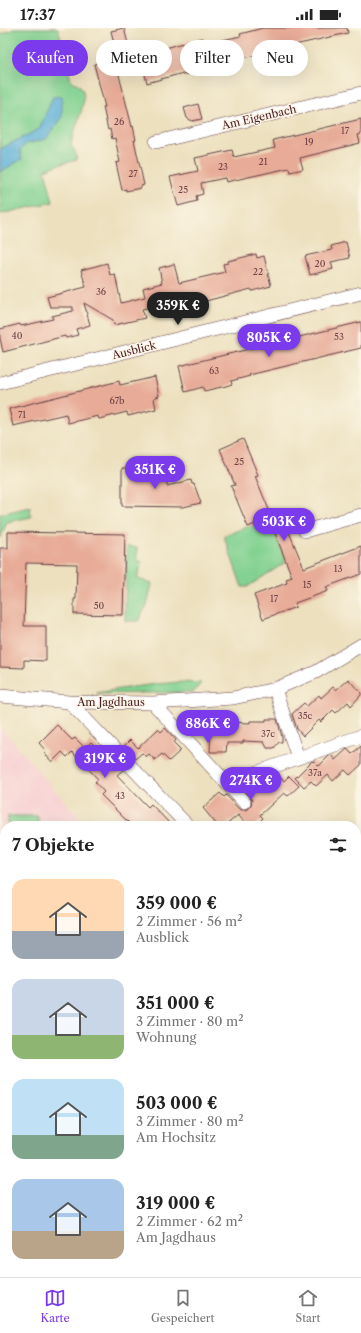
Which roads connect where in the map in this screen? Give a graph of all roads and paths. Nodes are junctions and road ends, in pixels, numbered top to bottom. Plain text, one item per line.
1 (361, 93) edge
2 (156, 142) dead end
3 (361, 293) edge
4 (0, 383) edge
5 (361, 515) edge
6 (305, 531) dead end
7 (361, 645) edge
8 (275, 689) junction
9 (0, 696) edge
10 (69, 702) junction
11 (153, 702) junction
12 (361, 736) edge
13 (298, 758) junction
14 (258, 772) dead end
15 (244, 802) dead end
16 (183, 821) edge

1 - 2 street, Am Eigenbach
3 - 4 street, Ausblick
5 - 6 street
7 - 8 street, Am Jagdhaus
8 - 11 street, Am Jagdhaus
8 - 13 street
9 - 10 street, Am Jagdhaus
10 - 11 street, Am Jagdhaus
10 - 16 street, Am Jagdhaus
11 - 15 street, Am Jagdhaus
12 - 13 street
13 - 14 street

